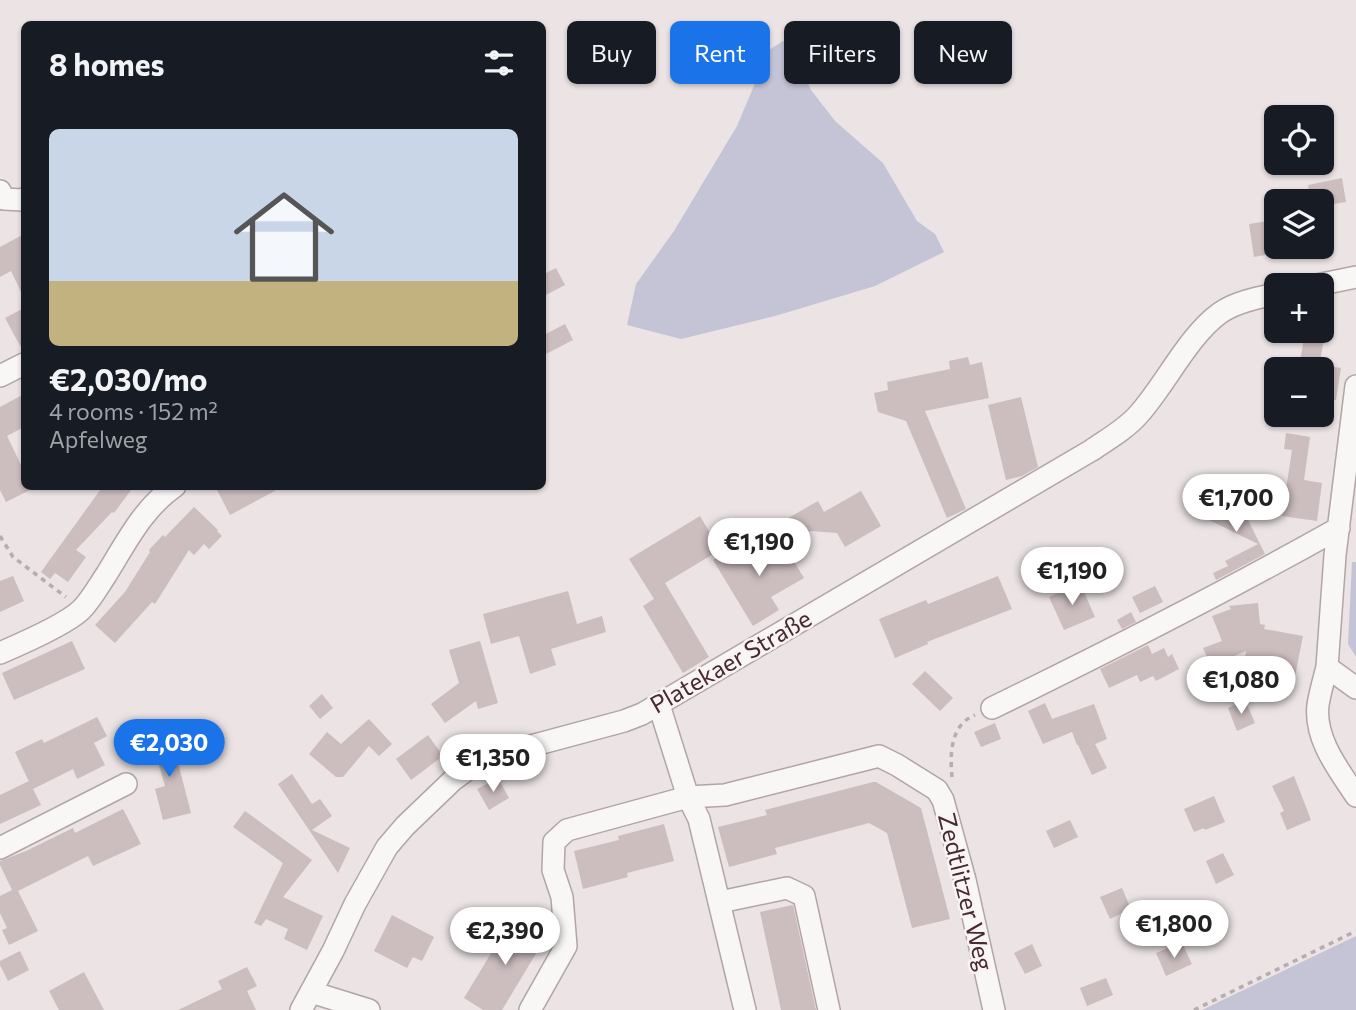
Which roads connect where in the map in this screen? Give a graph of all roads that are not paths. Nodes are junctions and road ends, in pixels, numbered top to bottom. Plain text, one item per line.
1 (0, 191) edge
2 (21, 201) edge
3 (1356, 277) edge
4 (1334, 282) edge
5 (1264, 297) edge
6 (21, 366) edge
7 (0, 376) edge
8 (1356, 387) edge
9 (171, 490) edge
10 (1339, 528) junction
11 (0, 653) edge
12 (1327, 667) junction
13 (1356, 688) edge
14 (659, 705) junction
15 (992, 708) dead end
16 (126, 784) dead end
17 (1356, 796) edge
18 (688, 797) junction
19 (0, 848) edge
20 (720, 902) junction
21 (306, 1001) edge
22 (986, 1008) edge
23 (369, 1010) edge
24 (530, 1010) edge
25 (745, 1010) edge
26 (829, 1010) edge

1 - 2 street
3 - 4 street
5 - 14 street, Platekaer Straße
6 - 7 street
8 - 10 street
9 - 11 street
10 - 12 street
10 - 15 street
12 - 13 street
12 - 17 street
14 - 18 street
14 - 21 street, Platekaer Straße
16 - 19 street
18 - 20 street
18 - 22 street, Zedtlitzer Weg
18 - 24 street, Zedtlitzer Weg
20 - 25 street
20 - 26 street
21 - 23 street

